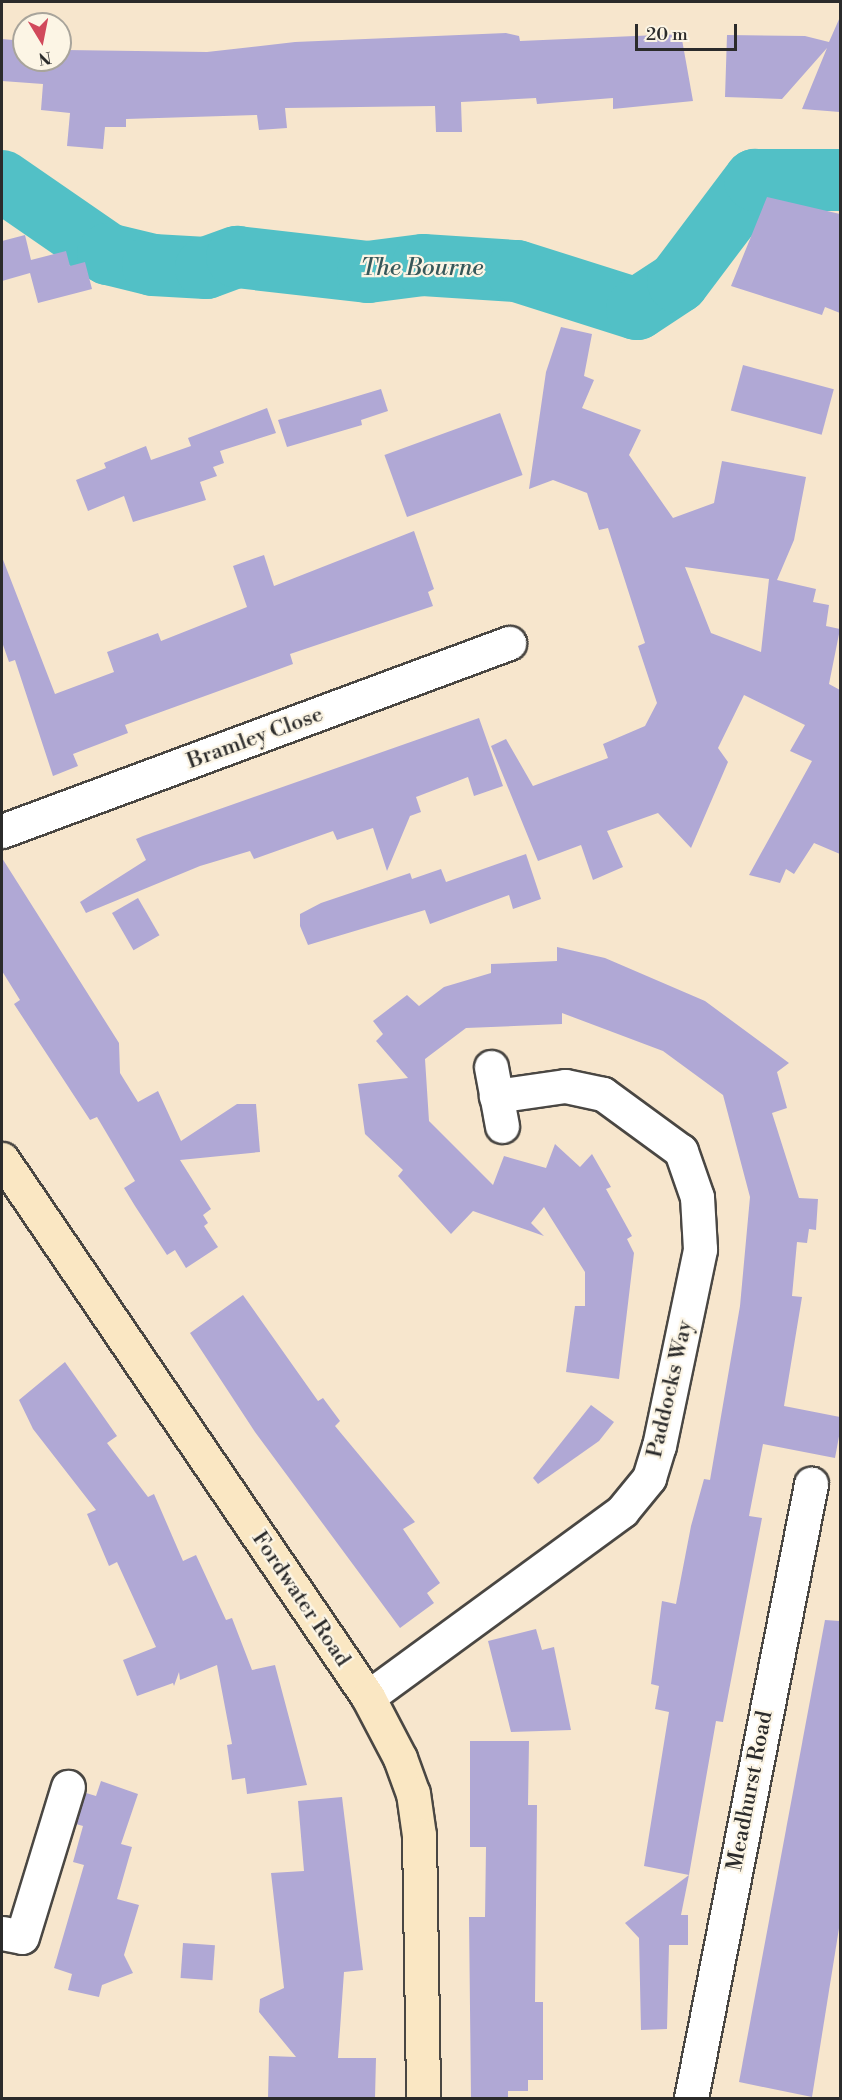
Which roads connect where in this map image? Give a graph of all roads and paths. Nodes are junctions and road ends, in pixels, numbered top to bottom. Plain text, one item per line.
1 (509, 644) dead end
2 (2, 831) edge
3 (496, 1096) dead end
4 (4, 1168) edge
5 (811, 1484) dead end
6 (368, 1697) junction
7 (68, 1787) dead end
8 (2, 1933) edge
9 (423, 2098) edge
10 (691, 2098) edge

1 - 2 street, Bramley Close
3 - 6 street, Paddocks Way
4 - 6 main road, Fordwater Road
5 - 10 street, Meadhurst Road
6 - 9 main road, Fordwater Road
7 - 8 street

